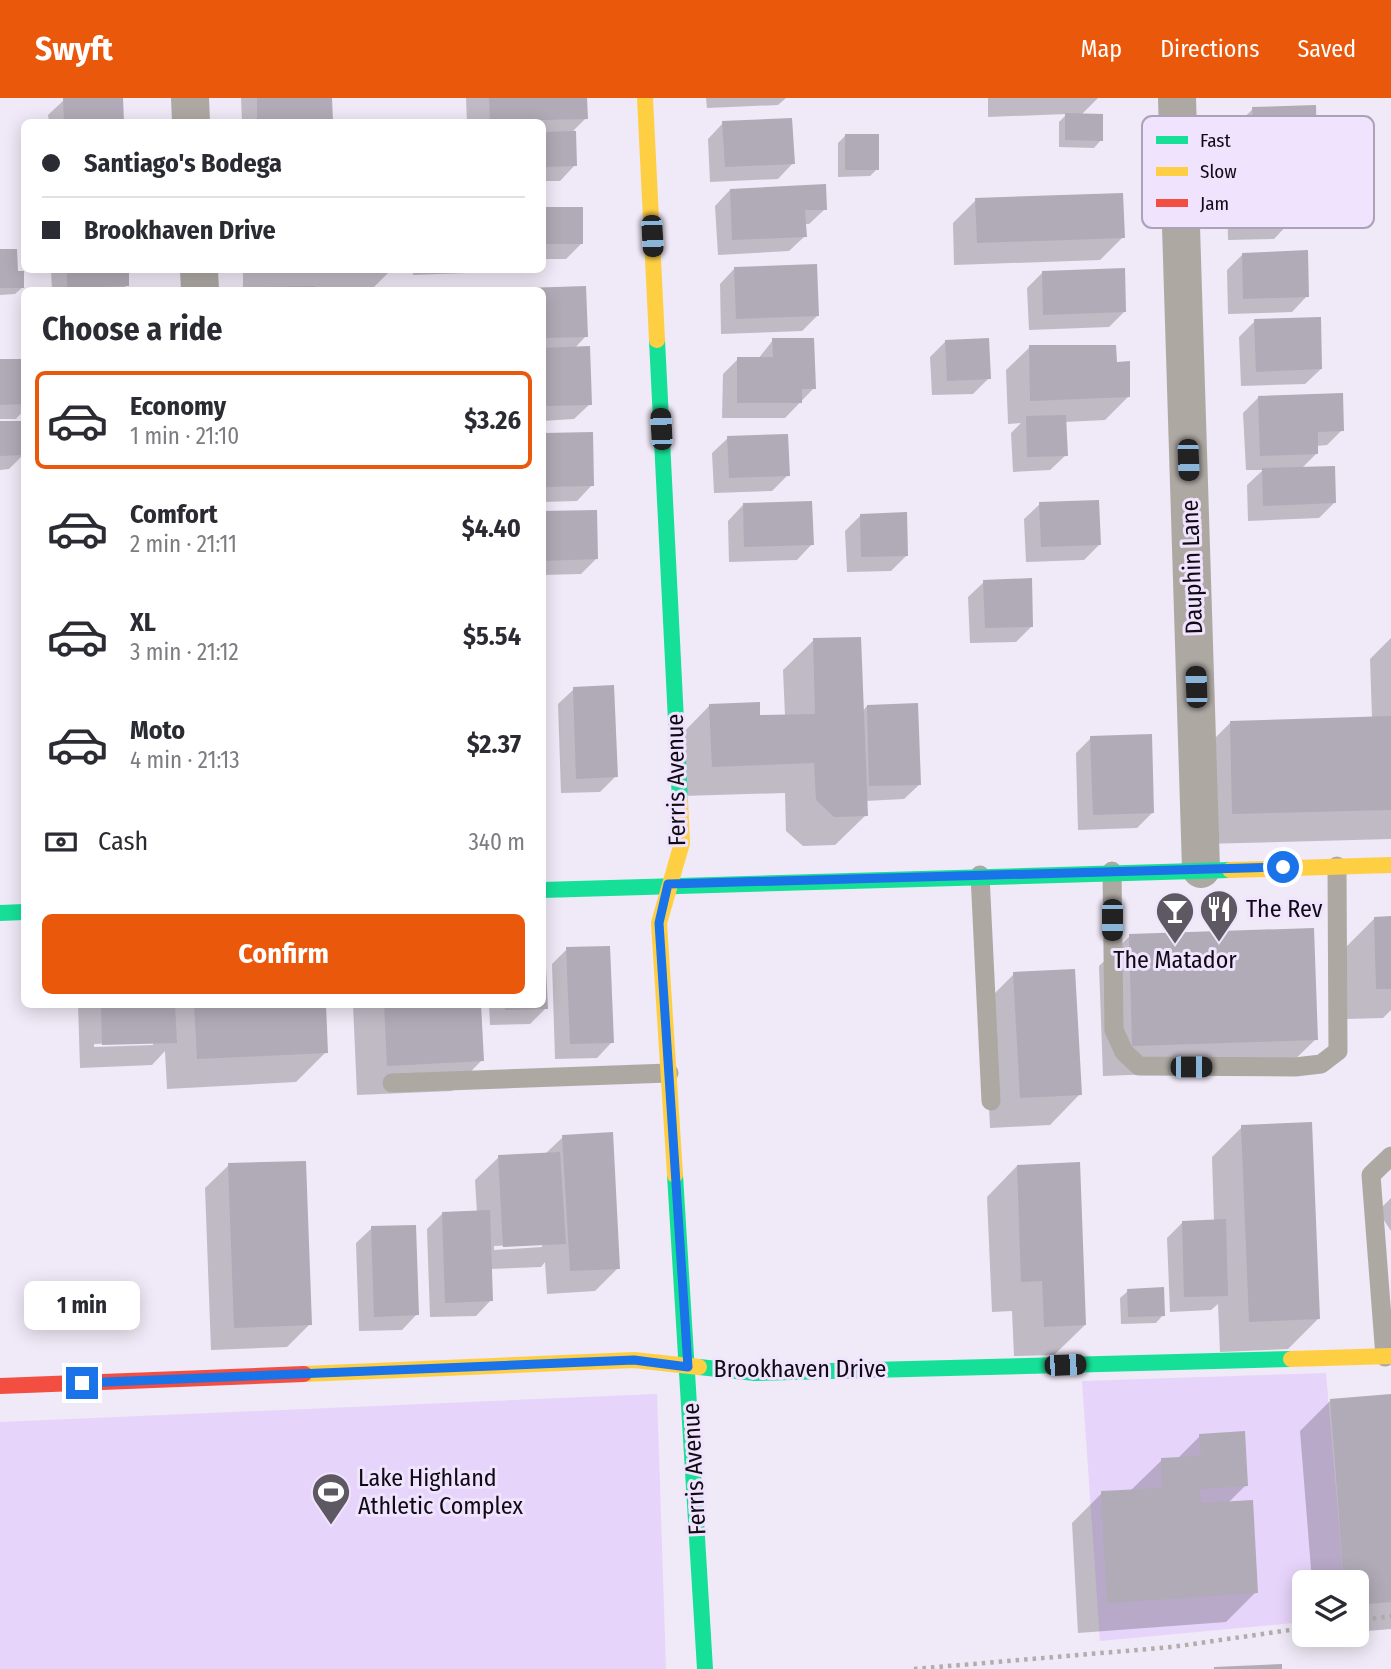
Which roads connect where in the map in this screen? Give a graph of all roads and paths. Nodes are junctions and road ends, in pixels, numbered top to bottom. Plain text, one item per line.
1 (190, 98) edge
2 (645, 98) edge
3 (1177, 98) edge
4 (1178, 116) edge
5 (191, 119) edge
6 (1181, 228) edge
7 (1391, 865) edge
8 (1337, 866) junction
9 (1201, 869) junction
10 (1112, 872) junction
11 (980, 876) junction
12 (668, 884) junction
13 (546, 890) edge
14 (21, 912) edge
15 (0, 913) edge
16 (669, 1073) junction
17 (393, 1083) dead end
18 (991, 1101) dead end
19 (1391, 1156) edge
20 (1388, 1357) edge
21 (688, 1367) junction
22 (0, 1386) edge
23 (1391, 1616) edge
24 (1369, 1619) edge
25 (1292, 1630) edge
26 (705, 1669) edge
27 (914, 1669) edge

1 - 5 street
2 - 12 street, Ferris Avenue
3 - 4 street, Dauphin Lane
6 - 9 street, Dauphin Lane
7 - 8 street
8 - 9 street
8 - 10 lane
9 - 10 street
10 - 11 street
11 - 12 street
11 - 18 lane
12 - 13 street
12 - 16 street, Ferris Avenue
14 - 15 street
16 - 17 lane
16 - 21 street, Ferris Avenue
19 - 20 lane
20 - 21 street, Brookhaven Drive
21 - 22 street, Brookhaven Drive
21 - 26 street, Ferris Avenue
23 - 24 path
25 - 27 path

